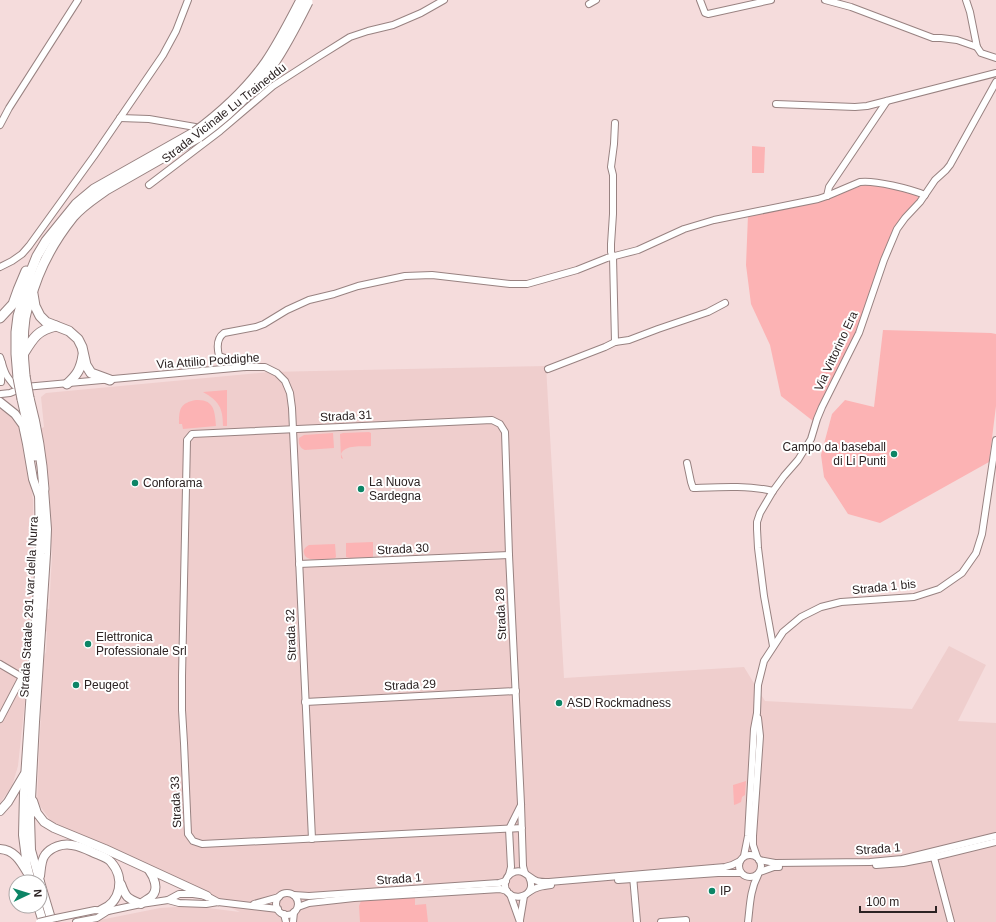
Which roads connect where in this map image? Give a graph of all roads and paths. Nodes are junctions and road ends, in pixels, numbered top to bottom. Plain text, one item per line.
1 (78, 0) edge
2 (188, 0) edge
3 (444, 0) edge
4 (596, 0) edge
5 (700, 0) edge
6 (771, 0) edge
7 (826, 0) edge
8 (966, 0) edge
9 (306, 1) edge
10 (589, 4) dead end
11 (977, 47) junction
12 (996, 58) edge
13 (996, 73) edge
14 (996, 82) edge
15 (887, 101) junction
16 (776, 104) dead end
17 (120, 118) junction
18 (0, 123) edge
19 (615, 123) dead end
20 (220, 131) junction
21 (197, 135) junction
22 (149, 186) dead end
23 (925, 195) junction
24 (827, 196) junction
25 (37, 256) junction
26 (613, 256) junction
27 (2, 265) edge
28 (32, 291) junction
29 (725, 303) dead end
30 (2, 315) edge
31 (56, 326) junction
32 (616, 342) junction
33 (83, 354) junction
34 (23, 355) junction
35 (1, 360) edge
36 (86, 365) junction
37 (245, 367) junction
38 (548, 369) dead end
39 (19, 380) junction
40 (110, 380) junction
41 (1, 382) edge
42 (79, 383) junction
43 (67, 384) junction
44 (25, 387) junction
45 (0, 397) edge
46 (500, 424) joint
47 (293, 429) junction
48 (192, 434) joint
49 (996, 440) edge
50 (687, 463) dead end
51 (773, 491) junction
52 (41, 492) junction
53 (509, 555) junction
54 (299, 564) junction
55 (773, 646) junction
56 (0, 664) edge
57 (22, 677) junction
58 (32, 679) junction
59 (516, 691) junction
60 (305, 702) junction
61 (757, 713) junction
62 (0, 719) edge
63 (26, 773) junction
64 (31, 793) junction
65 (521, 804) junction
66 (0, 812) edge
67 (522, 828) junction
68 (509, 829) junction
69 (996, 836) edge
70 (312, 839) junction
71 (996, 842) edge
72 (0, 849) edge
73 (934, 855) junction
74 (742, 858) junction
75 (758, 858) junction
76 (148, 869) junction
77 (759, 873) junction
78 (31, 874) edge
79 (34, 874) edge
80 (35, 874) edge
81 (38, 874) edge
82 (509, 875) junction
83 (527, 875) junction
84 (743, 875) junction
85 (633, 877) junction
86 (120, 879) junction
87 (506, 881) junction
88 (508, 892) junction
89 (526, 894) junction
90 (294, 895) junction
91 (207, 896) junction
92 (279, 896) junction
93 (751, 897) junction
94 (168, 900) junction
95 (218, 902) junction
96 (141, 904) junction
97 (251, 905) junction
98 (48, 907) edge
99 (278, 909) junction
100 (296, 910) junction
101 (105, 911) junction
102 (284, 914) junction
103 (54, 920) edge
104 (39, 922) edge
105 (76, 922) edge
106 (286, 922) edge
107 (293, 922) edge
108 (520, 922) edge
109 (637, 922) edge
110 (661, 922) edge
111 (686, 922) edge
112 (748, 922) edge
113 (951, 922) edge

1 - 18 street
2 - 17 street
3 - 20 street, Strada Vicinale Lu Traineddu
4 - 10 street
5 - 6 street
7 - 11 street
8 - 11 street
9 - 21 highway, Strada Statale 291 var della Nurra, bridge
11 - 12 street
13 - 15 street
14 - 23 street, Via Vittorino Era
15 - 16 street
15 - 24 street
17 - 20 street
17 - 27 street
19 - 26 street
20 - 22 street, Strada Vicinale Lu Traineddu
21 - 25 highway, Strada Statale 291 var della Nurra
21 - 28 highway, Strada Statale 291 var della Nurra
23 - 24 street
23 - 51 street, Via Vittorino Era
24 - 26 street
25 - 30 highway
25 - 39 highway, Strada Statale 291 var della Nurra
26 - 32 street
26 - 37 street
28 - 31 highway
28 - 34 highway, Strada Statale 291 var della Nurra
29 - 32 street
31 - 33 highway
31 - 34 highway
32 - 38 street
33 - 36 highway
33 - 43 highway
34 - 39 highway, Strada Statale 291 var della Nurra
35 - 39 street
35 - 41 street
36 - 40 highway
36 - 42 highway
37 - 40 street, Via Attilio Poddighe
37 - 47 street, Via Attilio Poddighe
39 - 41 street
39 - 44 street
39 - 52 highway, Strada Statale 291 var della Nurra, bridge
40 - 42 street, Via Attilio Poddighe
41 - 45 street
42 - 43 street, Via Attilio Poddighe
43 - 44 street
44 - 45 street
45 - 52 main road
46 - 47 street, Strada 31
46 - 53 street, Strada 28
47 - 48 street, Strada 31
47 - 54 street, Strada 32
48 - 70 street, Strada 33
49 - 55 street, Strada 1 bis
50 - 51 street
51 - 55 street, Via Vittorino Era
52 - 58 main road, Strada Statale 291 var della Nurra
52 - 64 main road, Strada Statale 291 var della Nurra
53 - 54 street, Strada 30
53 - 59 street, Strada 28
54 - 60 street, Strada 32
55 - 61 street, Strada 1 bis
56 - 57 street
57 - 58 street
57 - 62 street
58 - 63 main road, Strada Statale 291 var della Nurra
59 - 60 street, Strada 29
59 - 65 street, Strada 28
60 - 70 street, Strada 32
61 - 74 street, Strada 1 bis
61 - 75 street, Strada 1 bis
63 - 66 main road
63 - 79 main road, Strada Statale 291 var della Nurra
64 - 76 main road
64 - 80 main road, Strada Statale 291 var della Nurra
65 - 67 street, Strada 28
65 - 68 street, Strada 28
67 - 68 street, Strada 33
67 - 83 street, Strada 28
68 - 70 street, Strada 33
68 - 82 street, Strada 28
69 - 73 street, Strada 1
71 - 73 street, Strada 1
72 - 78 main road
73 - 75 street, Strada 1
73 - 77 street, Strada 1
73 - 113 street
74 - 75 street
74 - 84 street
74 - 85 street
75 - 77 street
76 - 91 main road
76 - 96 main road
77 - 84 street
77 - 93 street
81 - 86 main road
82 - 83 street
82 - 87 street
83 - 85 street
83 - 89 street
84 - 85 street
84 - 93 street
85 - 89 street
85 - 109 street
86 - 96 main road
86 - 101 main road
87 - 88 street
87 - 90 street, Strada 1
88 - 89 street
88 - 100 street
88 - 108 street
89 - 108 street
90 - 92 street
90 - 100 street
91 - 94 street
91 - 95 street
92 - 97 street
92 - 99 street
93 - 112 street
94 - 95 street
94 - 96 street
95 - 97 street
96 - 101 street
97 - 99 street
98 - 103 main road, Strada Statale 291 var della Nurra
99 - 102 street
100 - 102 street
100 - 107 street
101 - 103 street
101 - 105 street
102 - 106 street
103 - 104 street, bridge
110 - 111 street

